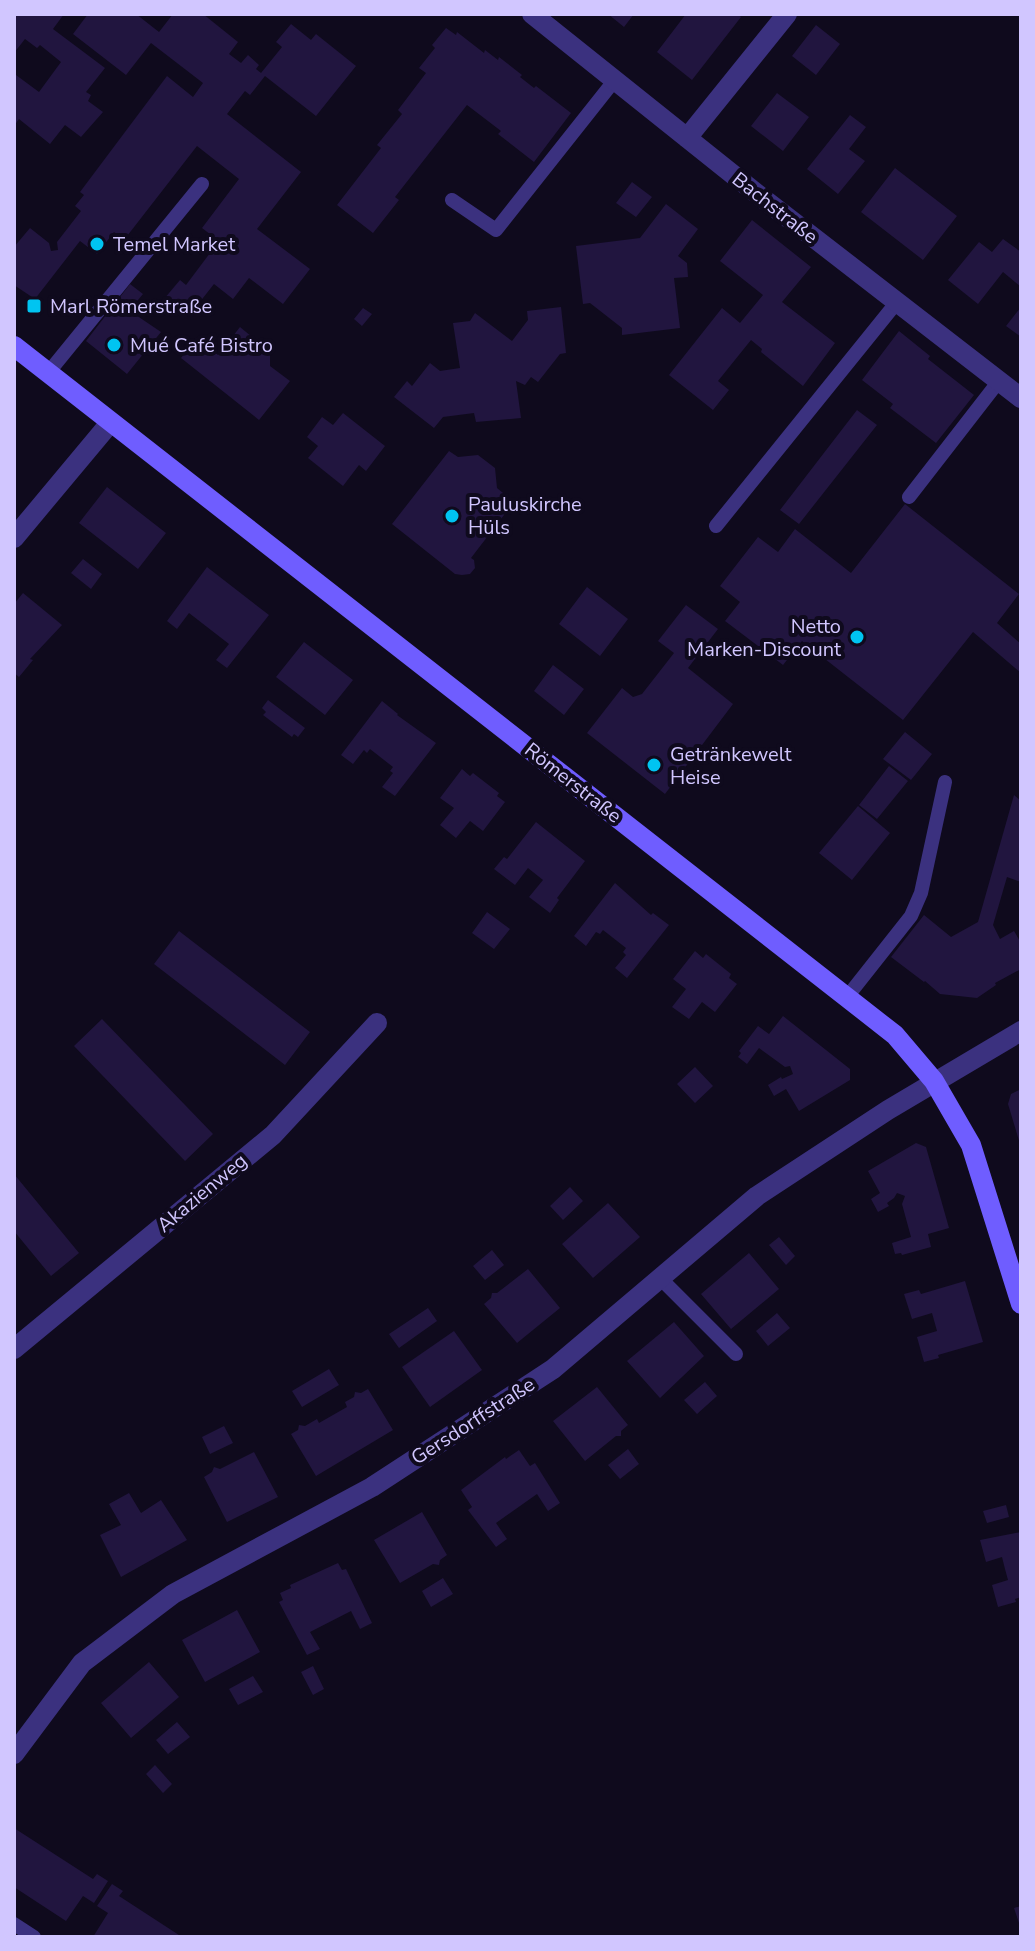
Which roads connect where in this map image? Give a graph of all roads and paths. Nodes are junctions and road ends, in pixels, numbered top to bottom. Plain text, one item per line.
1 (532, 14) edge
2 (787, 14) edge
3 (614, 81) junction
4 (687, 138) junction
5 (202, 184) dead end
6 (452, 200) dead end
7 (897, 302) junction
8 (14, 346) edge
9 (48, 373) junction
10 (999, 381) junction
11 (1021, 398) edge
12 (110, 423) junction
13 (909, 497) dead end
14 (716, 526) dead end
15 (14, 538) edge
16 (945, 782) dead end
17 (847, 997) junction
18 (377, 1023) dead end
19 (1021, 1031) edge
20 (934, 1081) junction
21 (660, 1278) junction
22 (1021, 1304) edge
23 (14, 1349) edge
24 (736, 1354) dead end
25 (14, 1754) edge
26 (14, 1924) edge
27 (34, 1937) edge

1 - 3 street, Bachstraße
2 - 4 street
3 - 4 street, Bachstraße
3 - 6 lane
4 - 7 street, Bachstraße
5 - 9 lane
7 - 10 street, Bachstraße
7 - 14 lane
8 - 9 main road, Römerstraße
9 - 12 main road, Römerstraße
10 - 11 street, Bachstraße
10 - 13 lane
12 - 15 street
12 - 17 main road, Römerstraße
16 - 17 lane
17 - 20 main road, Römerstraße
18 - 23 street, Akazienweg
19 - 20 street, Gersdorffstraße
20 - 21 street, Gersdorffstraße
20 - 22 main road, Römerstraße
21 - 24 lane
21 - 25 street, Gersdorffstraße
26 - 27 lane

